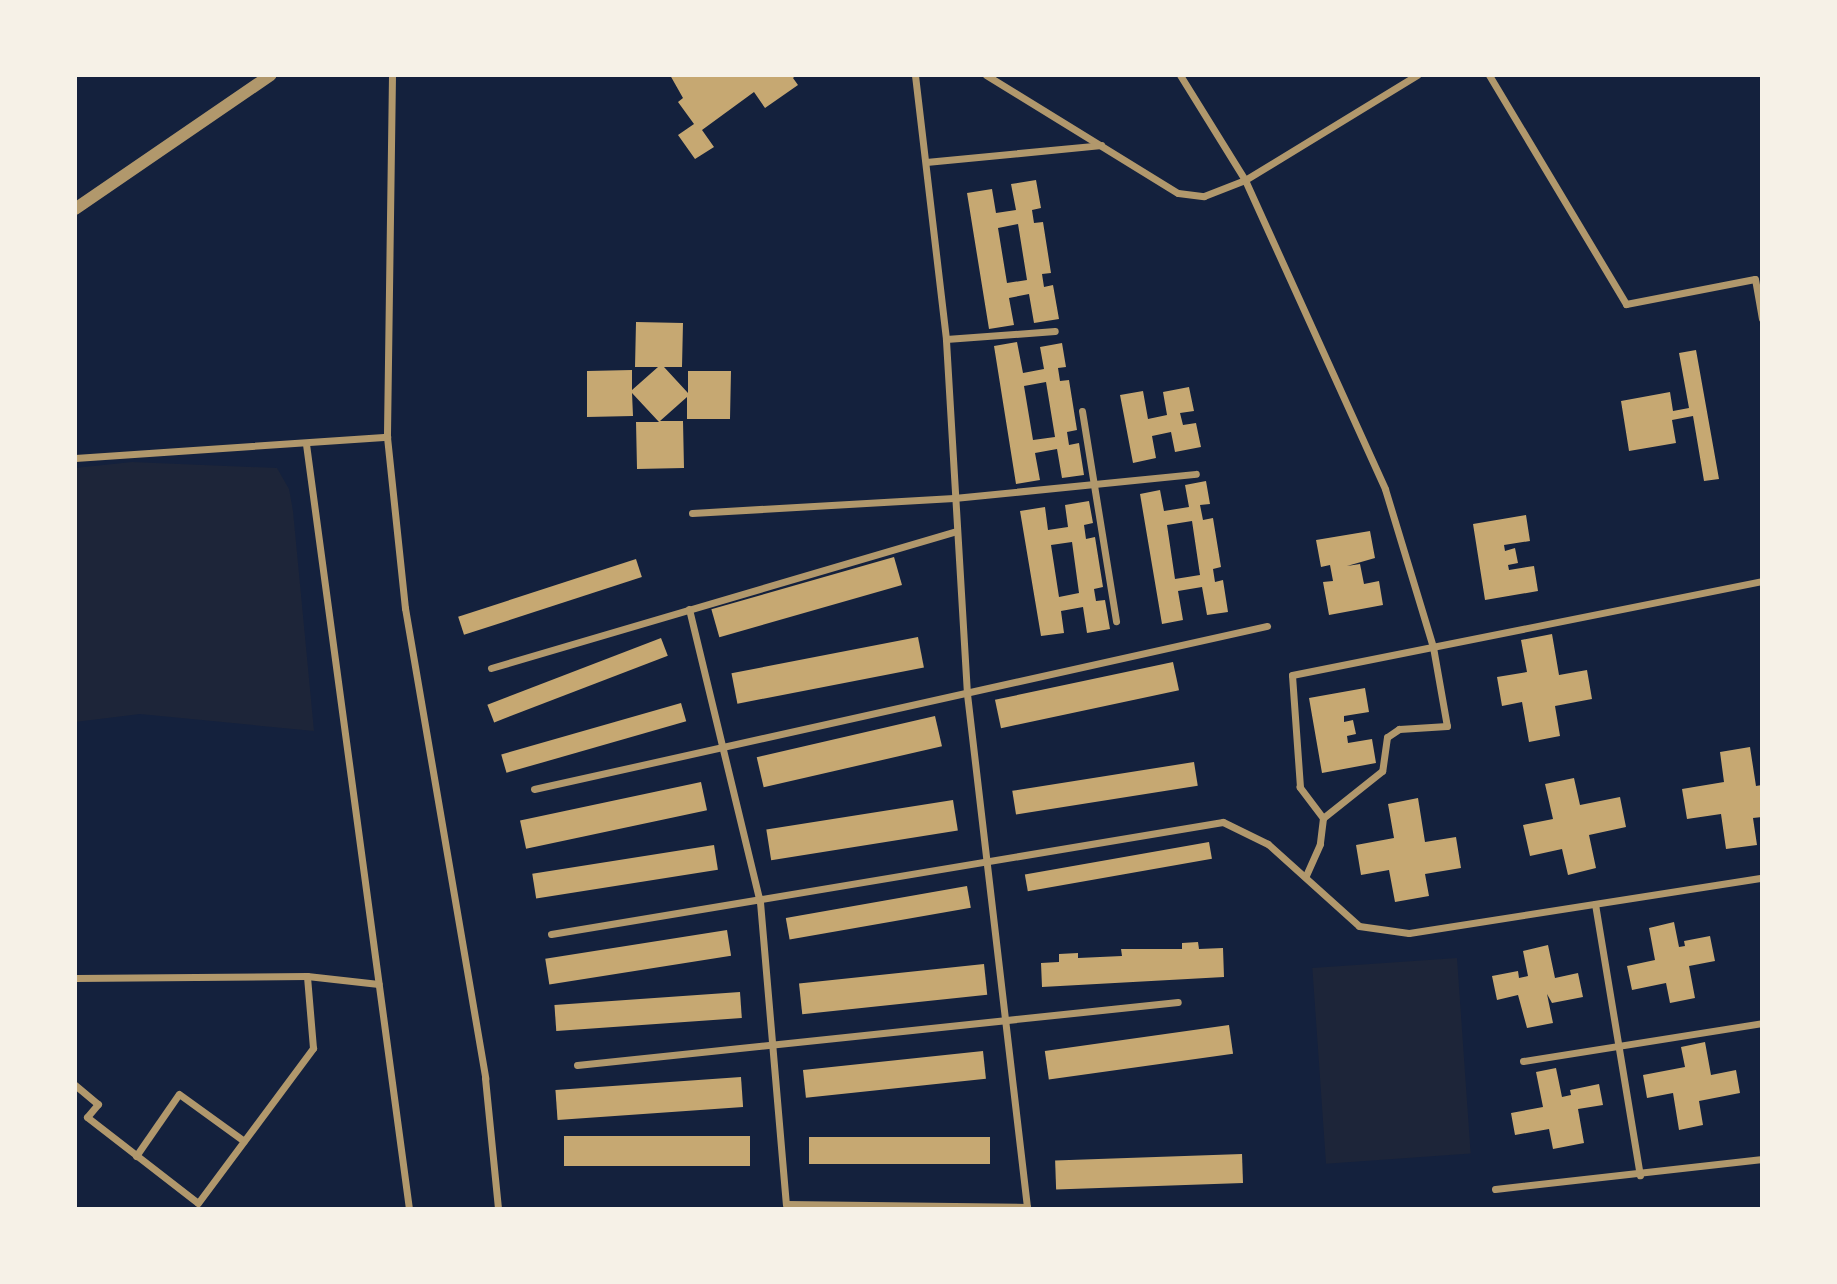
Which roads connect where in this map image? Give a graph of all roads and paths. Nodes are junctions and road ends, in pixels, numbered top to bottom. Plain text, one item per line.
1 (271, 75) edge
2 (392, 75) edge
3 (915, 75) edge
4 (986, 75) edge
5 (1180, 75) edge
6 (1417, 75) edge
7 (1489, 75) edge
8 (1101, 145) junction
9 (926, 162) junction
10 (1245, 180) junction
11 (75, 209) edge
12 (1762, 318) edge
13 (1055, 331) dead end
14 (946, 339) junction
15 (1082, 411) dead end
16 (387, 438) junction
17 (306, 444) junction
18 (75, 458) edge
19 (1196, 474) dead end
20 (1094, 486) junction
21 (954, 498) junction
22 (692, 513) dead end
23 (956, 531) junction
24 (1762, 581) edge
25 (689, 609) junction
26 (1116, 621) dead end
27 (1266, 626) dead end
28 (1433, 647) junction
29 (491, 667) dead end
30 (967, 694) junction
31 (725, 747) junction
32 (534, 789) dead end
33 (1323, 818) junction
34 (988, 860) junction
35 (1305, 877) junction
36 (1762, 878) edge
37 (760, 902) junction
38 (1595, 904) junction
39 (551, 934) dead end
40 (307, 976) junction
41 (75, 978) edge
42 (379, 984) junction
43 (1178, 1002) dead end
44 (1008, 1021) junction
45 (1762, 1023) edge
46 (1619, 1046) junction
47 (771, 1047) junction
48 (1523, 1061) dead end
49 (577, 1065) dead end
50 (77, 1090) edge
51 (244, 1141) junction
52 (136, 1156) junction
53 (1762, 1159) edge
54 (1640, 1175) junction
55 (1495, 1189) dead end
56 (409, 1209) edge
57 (498, 1209) edge

1 - 11 street
2 - 16 street
3 - 9 street
4 - 8 street
5 - 10 street
6 - 10 street
7 - 12 street
8 - 9 street
8 - 10 street
9 - 14 street
10 - 28 street
13 - 14 street
14 - 21 street
15 - 20 street
16 - 17 street
16 - 57 street
17 - 18 street
17 - 42 street
19 - 20 street
20 - 21 street
20 - 26 street
21 - 22 street
21 - 23 street
23 - 25 street
23 - 30 street
24 - 28 street
25 - 29 street
25 - 31 street
27 - 30 street
28 - 33 street
28 - 33 street
30 - 31 street
30 - 34 street
31 - 32 street
31 - 37 street
33 - 35 street
34 - 35 street
34 - 37 street
34 - 44 street
35 - 38 street
36 - 38 street
37 - 39 street
37 - 47 street
38 - 46 street
40 - 41 street
40 - 42 street
40 - 51 street
42 - 56 street
43 - 44 street
44 - 47 street
44 - 47 street
45 - 46 street
46 - 48 street
46 - 54 street
47 - 49 street
50 - 52 street
51 - 52 street
51 - 52 street
53 - 54 street
54 - 55 street

